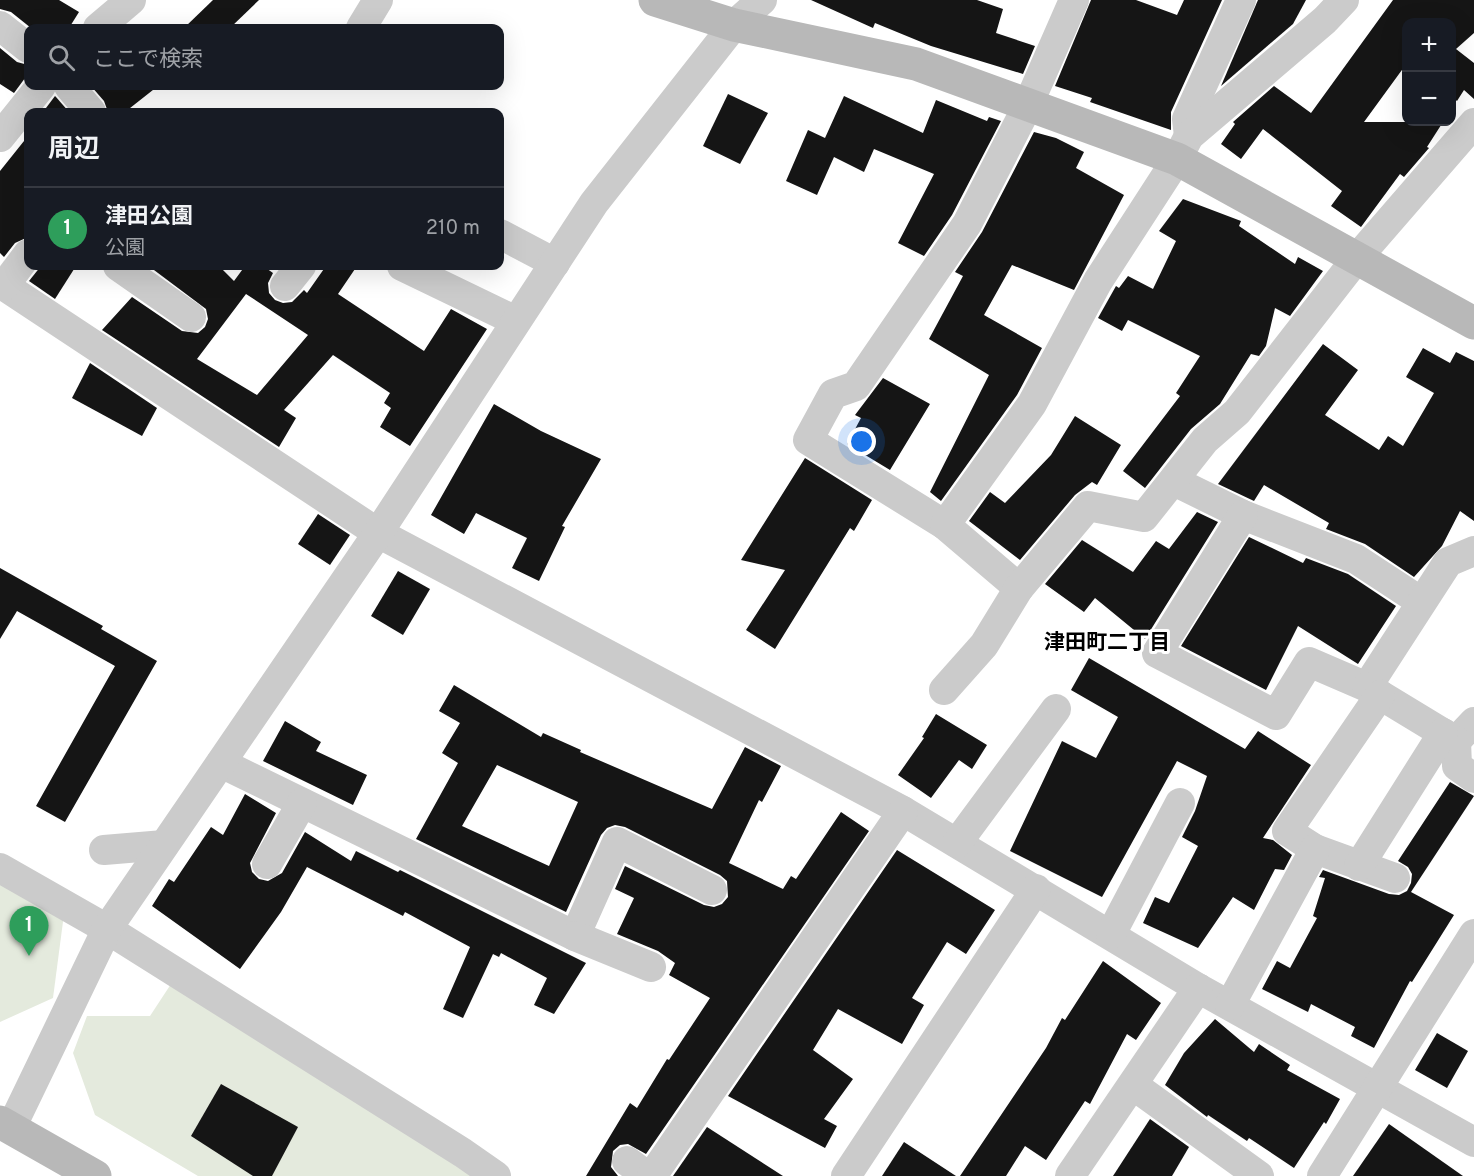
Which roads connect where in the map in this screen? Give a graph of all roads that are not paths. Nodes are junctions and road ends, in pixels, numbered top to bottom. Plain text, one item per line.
1 (131, 0) edge
2 (378, 0) edge
3 (655, 0) edge
4 (762, 0) edge
5 (1074, 0) edge
6 (1241, 0) edge
7 (1344, 0) edge
8 (103, 24) edge
9 (363, 24) edge
10 (734, 24) junction
11 (0, 26) edge
12 (24, 45) edge
13 (38, 90) edge
14 (72, 90) edge
15 (1028, 105) junction
16 (88, 108) edge
17 (1474, 123) edge
18 (0, 137) edge
19 (1183, 147) junction
20 (504, 236) edge
21 (1357, 258) junction
22 (24, 259) edge
23 (555, 263) junction
24 (124, 270) edge
25 (410, 270) edge
26 (2, 285) edge
27 (191, 317) dead end
28 (516, 321) junction
29 (1474, 323) edge
30 (1173, 481) junction
31 (1243, 515) junction
32 (945, 525) junction
33 (378, 533) junction
34 (1474, 550) edge
35 (1019, 588) junction
36 (1420, 601) junction
37 (945, 690) dead end
38 (1374, 691) junction
39 (1056, 709) dead end
40 (1458, 732) edge
41 (221, 763) junction
42 (1474, 778) edge
43 (302, 803) junction
44 (1180, 804) dead end
45 (903, 812) junction
46 (957, 843) junction
47 (164, 845) junction
48 (1315, 849) junction
49 (104, 850) dead end
50 (267, 864) dead end
51 (1359, 866) junction
52 (0, 867) edge
53 (1395, 878) dead end
54 (1036, 889) junction
55 (712, 890) dead end
56 (106, 929) junction
57 (1111, 934) junction
58 (1474, 934) edge
59 (576, 936) junction
60 (651, 967) dead end
61 (1198, 988) junction
62 (1230, 1005) junction
63 (1133, 1085) junction
64 (1376, 1087) junction
65 (4, 1133) edge
66 (1474, 1142) edge
67 (642, 1171) edge
68 (94, 1176) edge
69 (496, 1176) edge
70 (846, 1176) edge
71 (1070, 1176) edge
72 (1259, 1176) edge
73 (1322, 1176) edge

1 - 8 street
2 - 9 street
3 - 10 street
4 - 10 street
5 - 15 street
6 - 19 street
7 - 19 street
10 - 15 street
10 - 23 street
11 - 12 street
13 - 18 street
14 - 16 street
15 - 19 street
15 - 32 street
17 - 21 street
19 - 21 street
19 - 32 street
20 - 23 street
21 - 29 street
21 - 30 street
22 - 26 street
23 - 28 street
24 - 27 street
25 - 28 street
26 - 33 street
28 - 33 street
30 - 31 street
30 - 35 street
31 - 36 street
31 - 38 street
32 - 35 street
33 - 41 street
33 - 45 street
34 - 36 street
35 - 37 street
36 - 38 street
38 - 40 street
38 - 48 street
39 - 46 street
40 - 42 street
40 - 51 street
41 - 43 street
41 - 47 street
43 - 50 street
43 - 59 street
44 - 57 street
45 - 46 street
45 - 67 street
46 - 54 street
47 - 49 street
47 - 56 street
48 - 51 street
48 - 62 street
51 - 53 street
52 - 56 street
54 - 57 street
54 - 70 street
55 - 59 street
56 - 65 street
56 - 69 street
57 - 61 street
58 - 64 street
59 - 60 street
61 - 62 street
61 - 63 street
62 - 64 street
63 - 71 street
63 - 72 street
64 - 66 street
64 - 73 street
65 - 68 street

